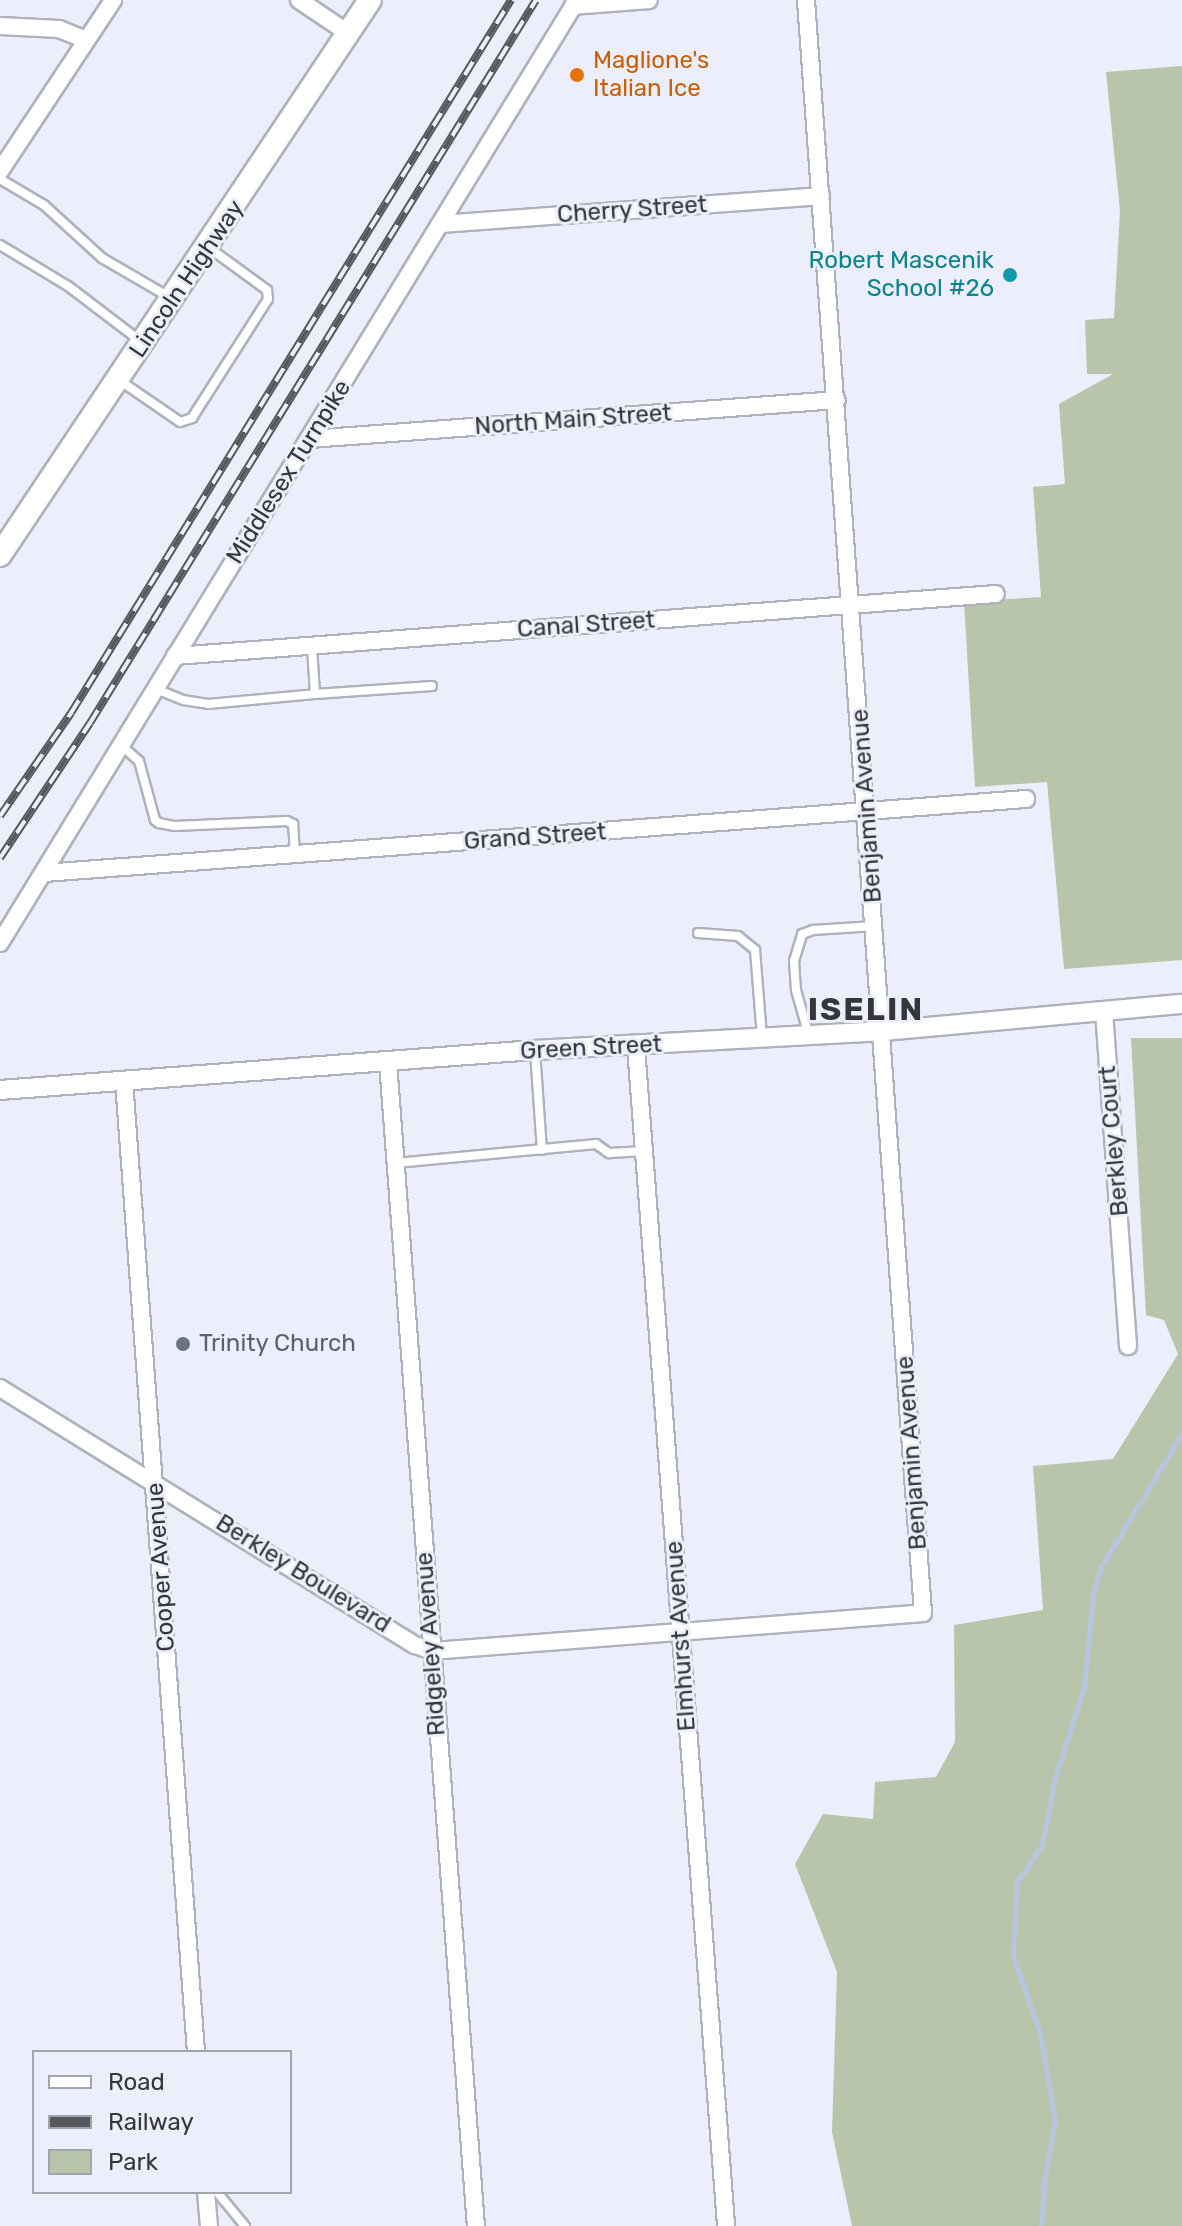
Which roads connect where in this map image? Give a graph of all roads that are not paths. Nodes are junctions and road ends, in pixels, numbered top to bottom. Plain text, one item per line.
1 (113, 0) edge
2 (299, 0) edge
3 (370, 0) edge
4 (649, 0) edge
5 (806, 0) edge
6 (575, 3) edge
7 (0, 26) edge
8 (348, 33) junction
9 (86, 40) junction
10 (0, 171) edge
11 (0, 179) edge
12 (821, 196) junction
13 (442, 224) junction
14 (0, 245) edge
15 (208, 247) junction
16 (173, 299) junction
17 (143, 343) junction
18 (119, 380) junction
19 (837, 400) junction
20 (310, 439) junction
21 (0, 555) edge
22 (996, 594) dead end
23 (852, 606) junction
24 (312, 646) junction
25 (175, 656) junction
26 (432, 686) dead end
27 (156, 689) junction
28 (315, 694) junction
29 (121, 745) junction
30 (1026, 799) dead end
31 (867, 811) junction
32 (296, 856) junction
33 (44, 873) junction
34 (876, 926) junction
35 (698, 933) dead end
36 (0, 943) edge
37 (1182, 1004) edge
38 (1104, 1011) junction
39 (884, 1031) junction
40 (809, 1036) junction
41 (762, 1038) junction
42 (636, 1047) junction
43 (534, 1050) junction
44 (388, 1062) junction
45 (124, 1081) junction
46 (0, 1090) edge
47 (542, 1150) junction
48 (645, 1151) junction
49 (395, 1163) junction
50 (1128, 1346) dead end
51 (0, 1388) edge
52 (154, 1482) junction
53 (681, 1633) junction
54 (432, 1651) junction
55 (196, 2050) edge
56 (206, 2194) edge
57 (219, 2194) edge
58 (209, 2226) edge
59 (245, 2226) edge
60 (476, 2226) edge
61 (726, 2226) edge

1 - 9 street
2 - 8 street
3 - 8 main road, Lincoln Highway
4 - 6 street
5 - 12 street, Benjamin Avenue
6 - 13 street, Middlesex Turnpike
7 - 9 street
8 - 15 main road, Lincoln Highway
9 - 10 street
11 - 16 lane
12 - 13 street, Cherry Street
12 - 19 street, Benjamin Avenue
13 - 20 street, Middlesex Turnpike
14 - 17 lane
15 - 16 main road, Lincoln Highway
15 - 18 lane
16 - 17 main road, Lincoln Highway
17 - 18 main road, Lincoln Highway
18 - 21 main road, Lincoln Highway
19 - 20 street, North Main Street
19 - 23 street, Benjamin Avenue
20 - 25 street, Middlesex Turnpike
22 - 23 street, Canal Street
23 - 24 street, Canal Street
23 - 31 street, Benjamin Avenue
24 - 25 street, Canal Street
24 - 28 lane
25 - 27 street, Middlesex Turnpike
26 - 28 lane
27 - 28 lane
27 - 29 street, Middlesex Turnpike
29 - 32 lane
29 - 33 street, Middlesex Turnpike
30 - 31 street, Grand Street
31 - 32 street, Grand Street
31 - 34 street, Benjamin Avenue
32 - 33 street, Grand Street
33 - 36 street, Middlesex Turnpike
34 - 39 street, Benjamin Avenue
34 - 40 lane
35 - 41 lane
37 - 38 street, Green Street
38 - 39 street, Green Street
38 - 50 street, Berkley Court
39 - 40 street, Green Street
39 - 53 street, Benjamin Avenue
40 - 41 street, Green Street
41 - 42 street, Green Street
42 - 43 street, Green Street
42 - 48 street, Elmhurst Avenue
43 - 44 street, Green Street
43 - 47 lane
44 - 45 street, Green Street
44 - 49 street, Ridgeley Avenue
45 - 46 street, Green Street
45 - 52 street, Cooper Avenue
47 - 48 lane
47 - 49 lane
48 - 53 street, Elmhurst Avenue
49 - 54 street, Ridgeley Avenue
51 - 52 street, Berkley Boulevard
52 - 54 street, Berkley Boulevard
52 - 55 street, Cooper Avenue
53 - 54 street
53 - 61 street, Elmhurst Avenue
54 - 60 street, Ridgeley Avenue
56 - 58 street
57 - 59 lane

